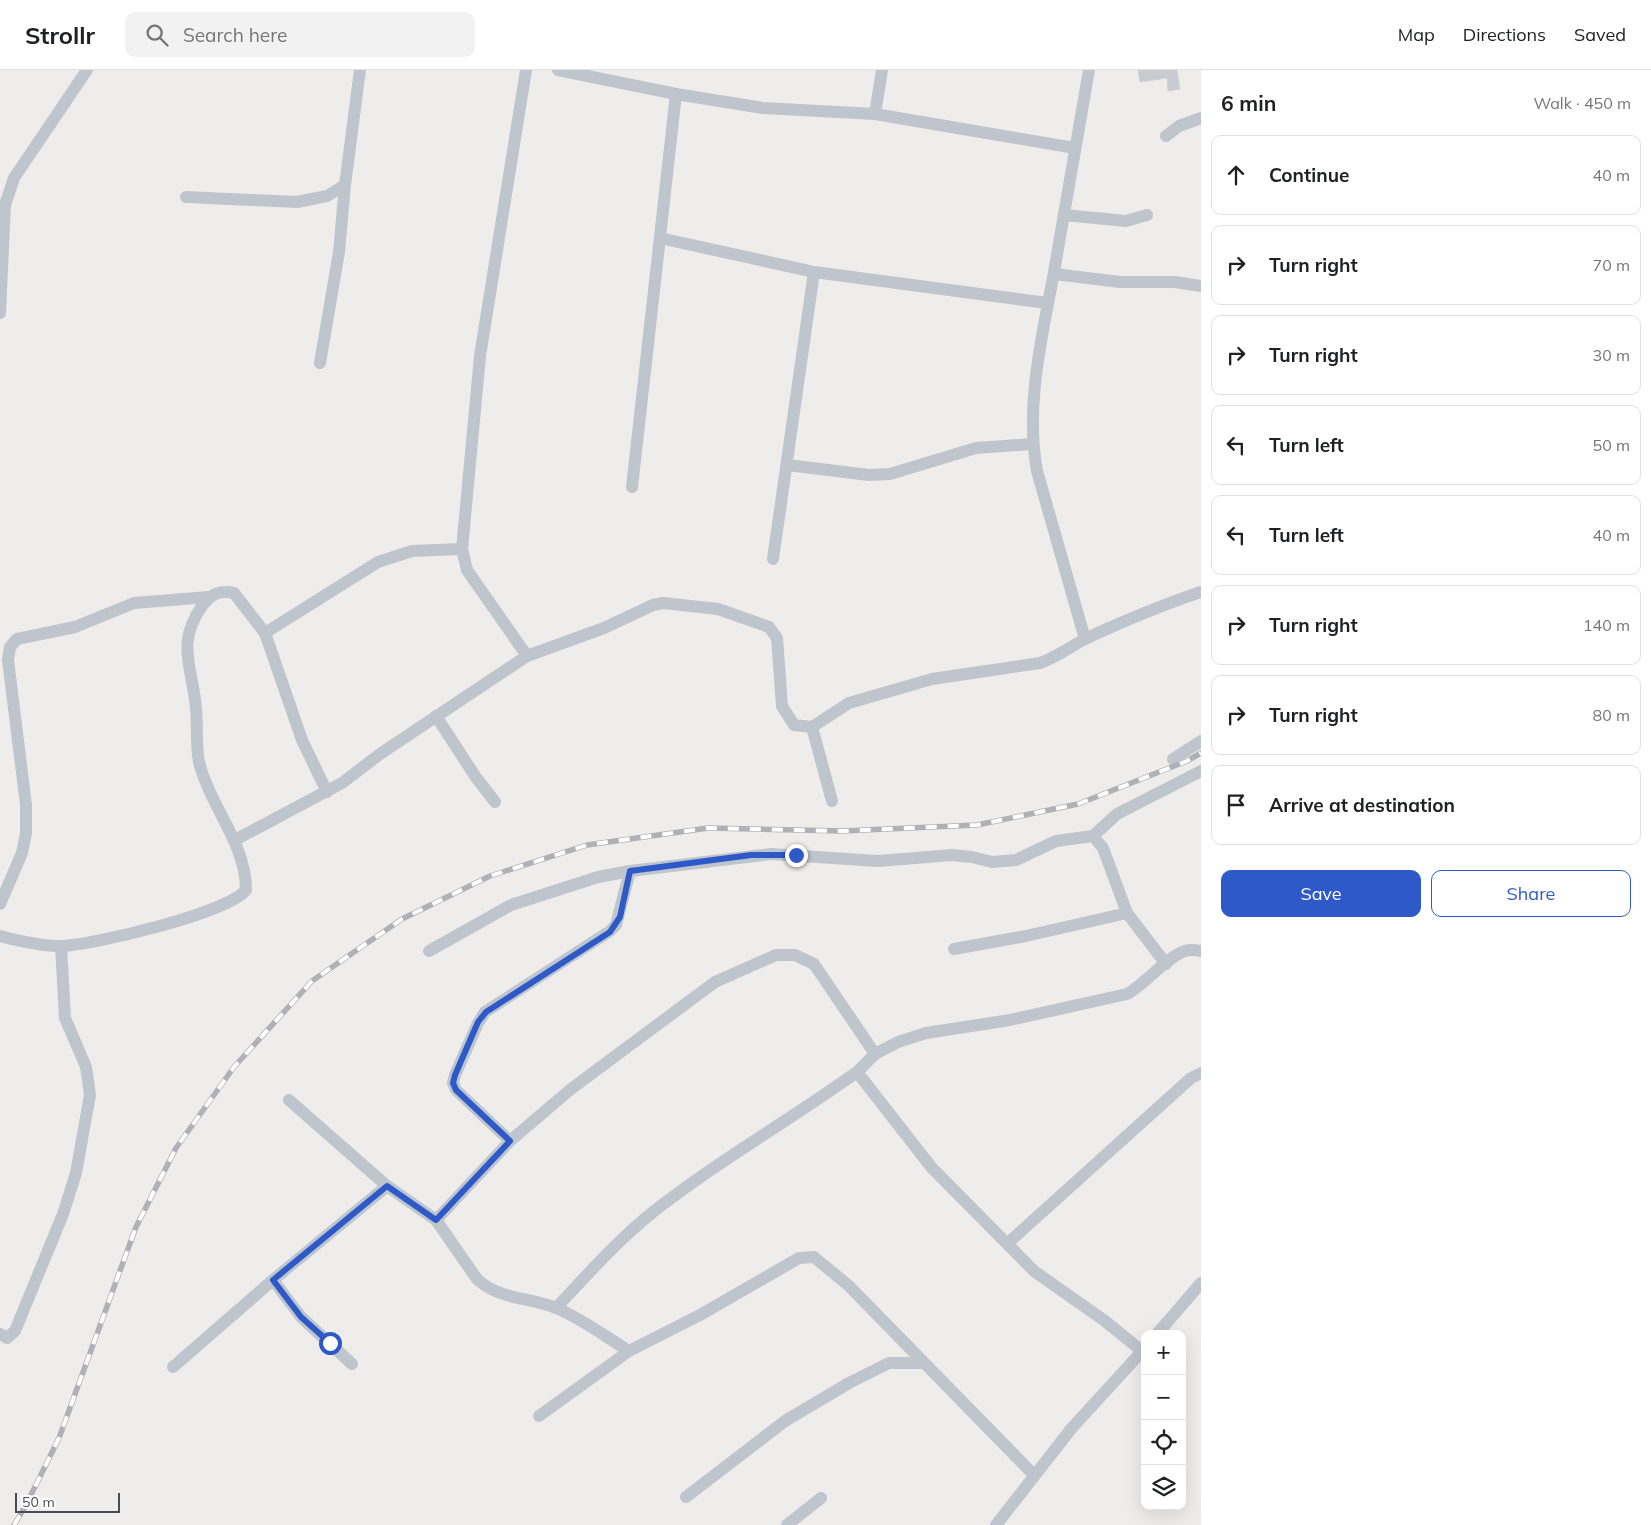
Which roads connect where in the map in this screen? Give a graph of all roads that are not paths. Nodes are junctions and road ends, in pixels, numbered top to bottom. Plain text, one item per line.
1 (87, 70) edge
2 (360, 70) edge
3 (526, 70) edge
4 (558, 70) edge
5 (882, 70) edge
6 (1089, 70) edge
7 (676, 94) junction
8 (875, 114) junction
9 (1201, 118) edge
10 (1166, 136) dead end
11 (1075, 148) junction
12 (345, 185) junction
13 (186, 196) dead end
14 (2, 203) edge
15 (1064, 215) junction
16 (1147, 215) dead end
17 (660, 238) junction
18 (814, 272) junction
19 (1054, 274) junction
20 (1201, 286) edge
21 (1047, 303) junction
22 (0, 313) edge
23 (320, 364) dead end
24 (1032, 444) junction
25 (787, 465) junction
26 (632, 487) dead end
27 (462, 549) junction
28 (773, 559) dead end
29 (1201, 592) edge
30 (208, 597) junction
31 (265, 633) junction
32 (1085, 639) junction
33 (527, 656) junction
34 (436, 716) junction
35 (812, 727) junction
36 (1201, 741) edge
37 (1173, 759) dead end
38 (1201, 771) edge
39 (327, 792) junction
40 (832, 801) dead end
41 (495, 802) dead end
42 (1093, 836) junction
43 (235, 840) junction
44 (630, 871) junction
45 (0, 904) edge
46 (1127, 913) junction
47 (0, 936) edge
48 (61, 946) junction
49 (954, 949) dead end
50 (429, 951) dead end
51 (1201, 952) edge
52 (1166, 964) junction
53 (875, 1054) junction
54 (857, 1072) junction
55 (1201, 1073) edge
56 (289, 1100) dead end
57 (510, 1141) junction
58 (387, 1186) junction
59 (436, 1220) junction
60 (1008, 1243) junction
61 (273, 1280) junction
62 (1201, 1283) edge
63 (556, 1308) junction
64 (1161, 1330) edge
65 (0, 1334) edge
66 (1141, 1348) edge
67 (629, 1351) junction
68 (1141, 1353) edge
69 (922, 1363) junction
70 (352, 1364) dead end
71 (173, 1367) dead end
72 (539, 1416) dead end
73 (1033, 1474) junction
74 (686, 1497) dead end
75 (821, 1498) dead end
76 (787, 1525) edge
77 (996, 1525) edge

1 - 14 street
2 - 12 street
3 - 27 street
4 - 7 street
5 - 8 street
6 - 11 street
7 - 8 street
7 - 17 street
8 - 11 street
9 - 10 street
11 - 15 street
12 - 13 street
12 - 23 street
14 - 22 street
15 - 16 street
15 - 19 street
17 - 18 street
17 - 26 street
18 - 21 street
18 - 25 street
19 - 20 street
19 - 21 street
21 - 24 street
24 - 25 street
24 - 32 street
25 - 28 street
27 - 31 street
27 - 33 street
29 - 32 street
30 - 31 street
30 - 43 street
30 - 45 street
31 - 39 street
32 - 35 street
33 - 34 street
33 - 35 street
34 - 39 street
34 - 41 street
35 - 40 street
36 - 37 street
38 - 42 street
39 - 43 street
42 - 44 street
42 - 46 street
43 - 48 street
44 - 50 street
44 - 57 street
46 - 49 street
46 - 52 street
47 - 48 street
48 - 65 street
51 - 52 street
52 - 53 street
53 - 54 street
53 - 57 street
54 - 60 street
54 - 63 street
55 - 60 street
56 - 58 street
57 - 59 street
58 - 59 street
58 - 61 street
59 - 63 street
60 - 66 street
61 - 70 street
61 - 71 street
62 - 64 street
63 - 67 street
67 - 69 street
67 - 72 street
68 - 73 street
69 - 73 street
69 - 74 street
73 - 77 street
75 - 76 street

